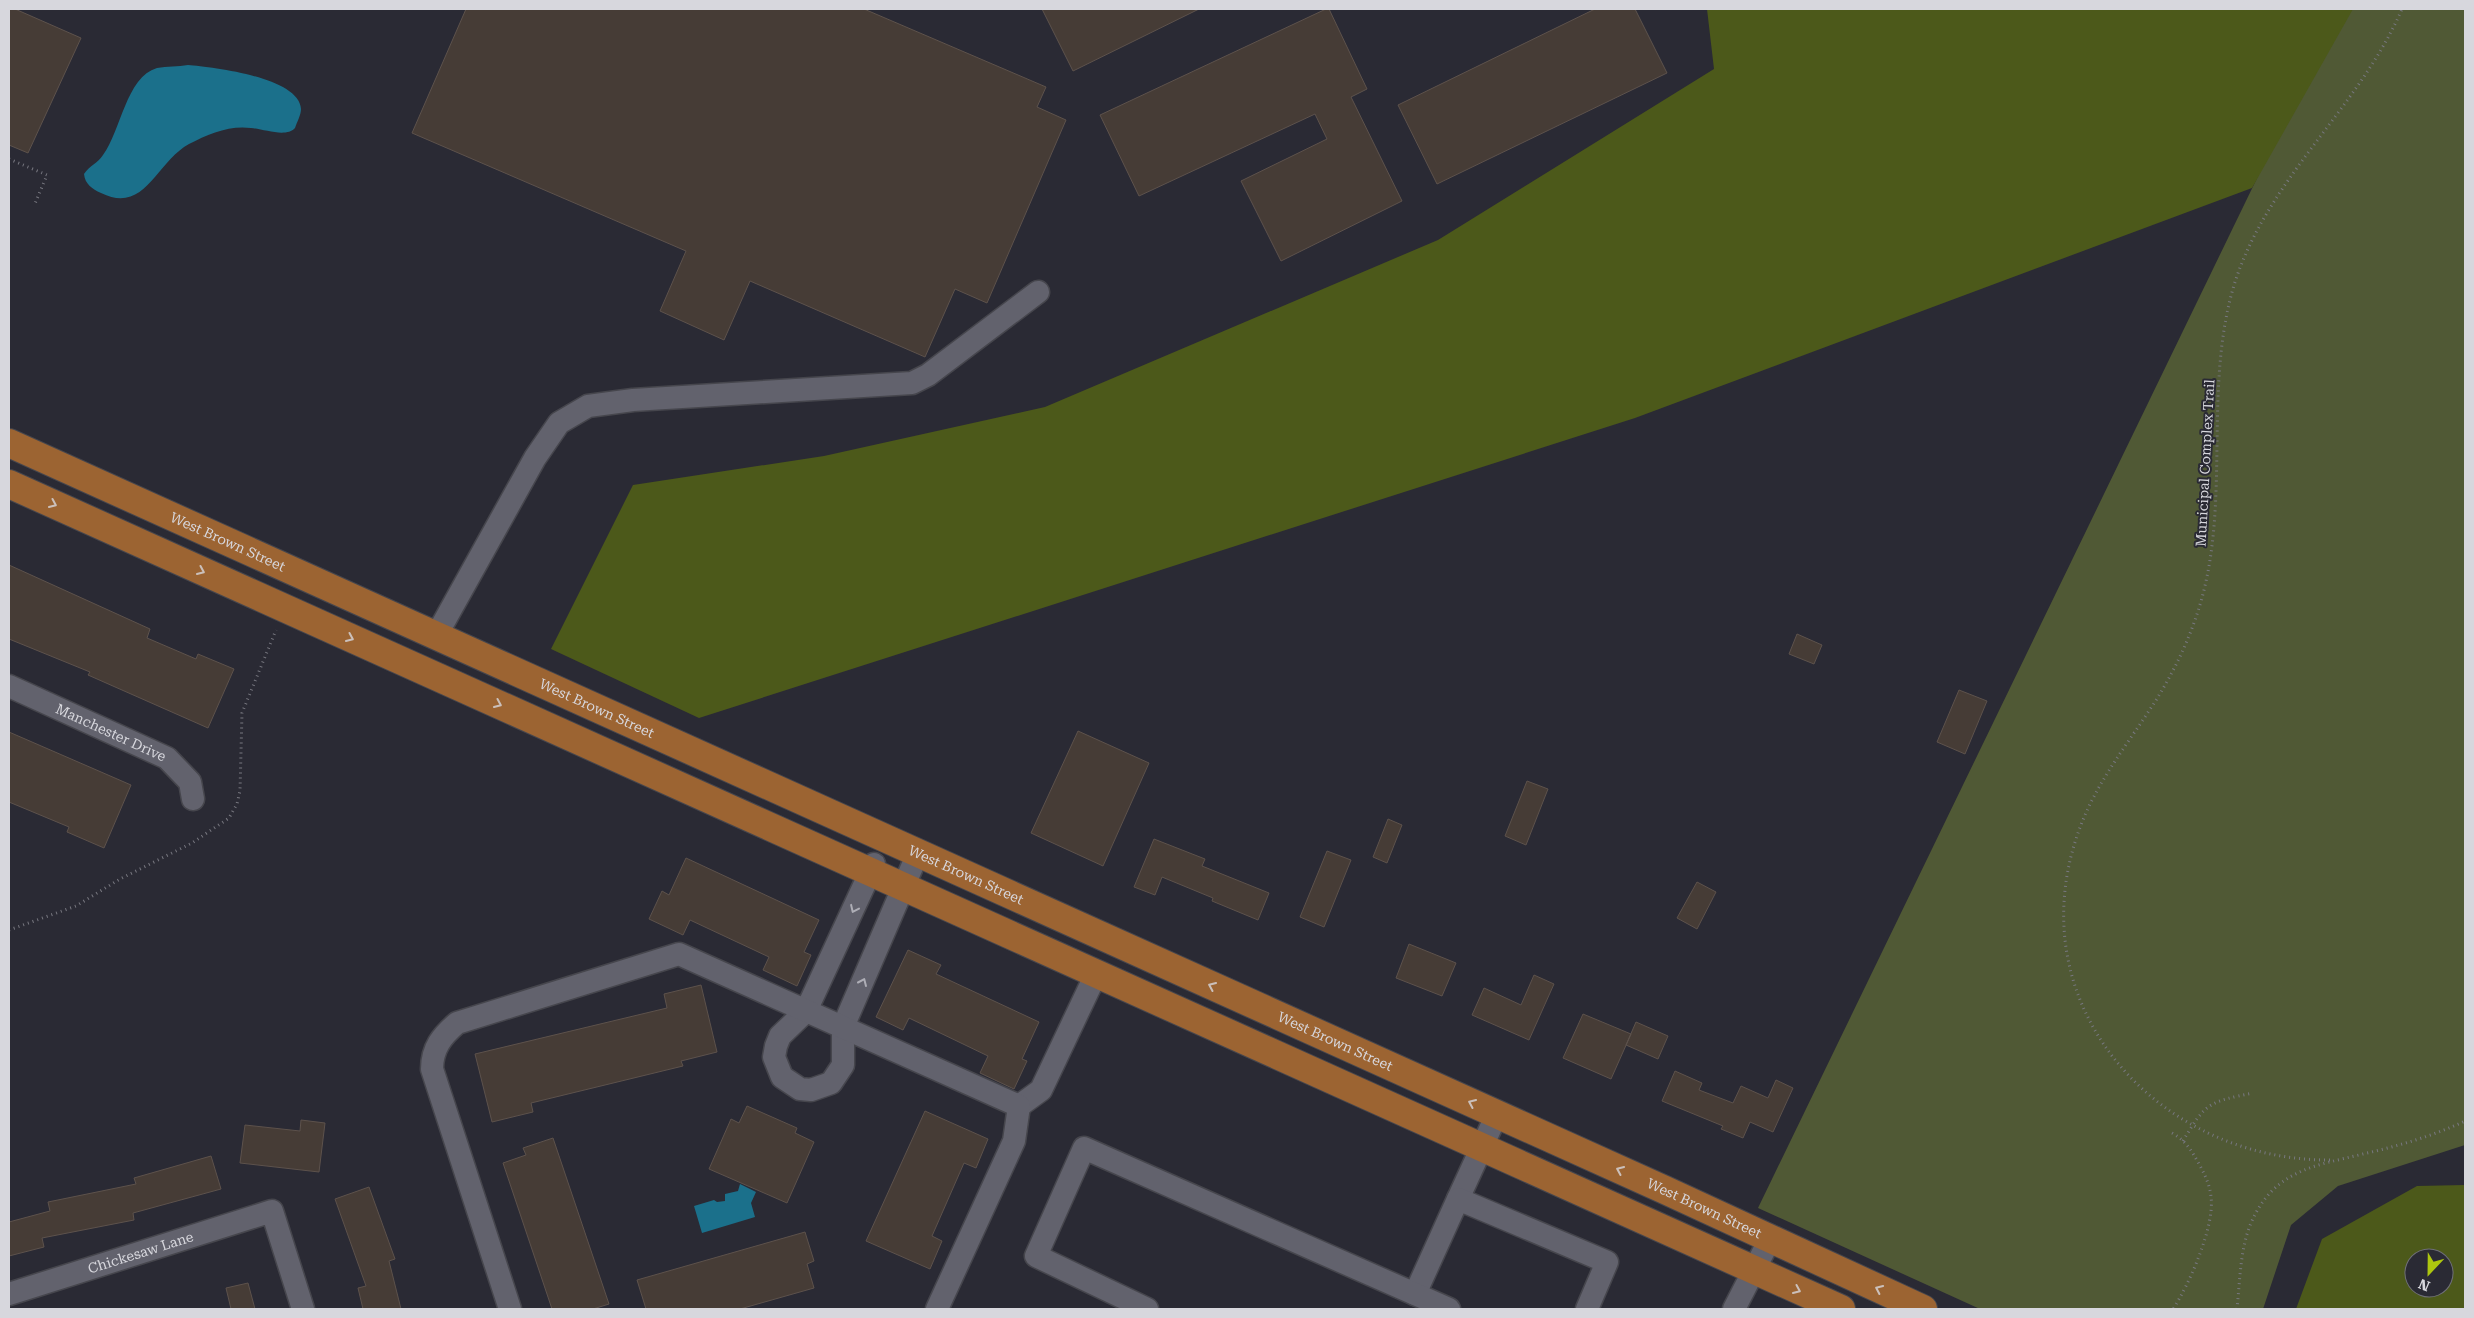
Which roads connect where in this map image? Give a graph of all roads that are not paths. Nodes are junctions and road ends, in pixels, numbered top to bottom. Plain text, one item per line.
1 (1038, 292) dead end
2 (9, 444) edge
3 (9, 484) edge
4 (436, 636) junction
5 (419, 669) junction
6 (9, 686) edge
7 (193, 799) dead end
8 (872, 868) junction
9 (912, 869) junction
10 (1096, 974) junction
11 (1236, 997) junction
12 (806, 1011) junction
13 (843, 1027) junction
14 (1219, 1029) junction
15 (1019, 1106) junction
16 (1497, 1114) junction
17 (1482, 1146) junction
18 (1458, 1199) junction
19 (1770, 1239) junction
20 (1754, 1270) junction
21 (9, 1294) edge
22 (1414, 1294) junction
23 (303, 1309) edge
24 (510, 1309) edge
25 (937, 1309) edge
26 (1147, 1309) edge
27 (1449, 1309) edge
28 (1587, 1309) edge
29 (1734, 1309) edge
30 (1841, 1309) edge
31 (1923, 1309) edge

1 - 4 street
2 - 4 main road, West Brown Street
3 -> 5 main road
4 - 5 main road
4 - 9 main road, West Brown Street
5 -> 8 main road
6 - 7 street, Manchester Drive
8 - 9 main road
8 -> 12 street
9 - 10 main road, West Brown Street
11 -> 9 main road, West Brown Street
13 -> 9 street
10 - 14 main road, West Brown Street
10 - 15 street
11 - 14 main road
16 -> 11 main road, West Brown Street
12 - 13 street
12 - 13 street
12 - 24 street
13 - 15 street
14 - 17 main road, West Brown Street
15 - 25 street
16 - 17 street
19 -> 16 main road, West Brown Street
17 - 18 street
17 - 20 main road, West Brown Street
18 - 22 street
18 - 28 street
19 - 20 street
31 -> 19 main road, West Brown Street
20 - 29 street
20 -> 30 main road, West Brown Street
21 - 23 street, Chickesaw Lane
22 - 26 street
22 - 27 street

